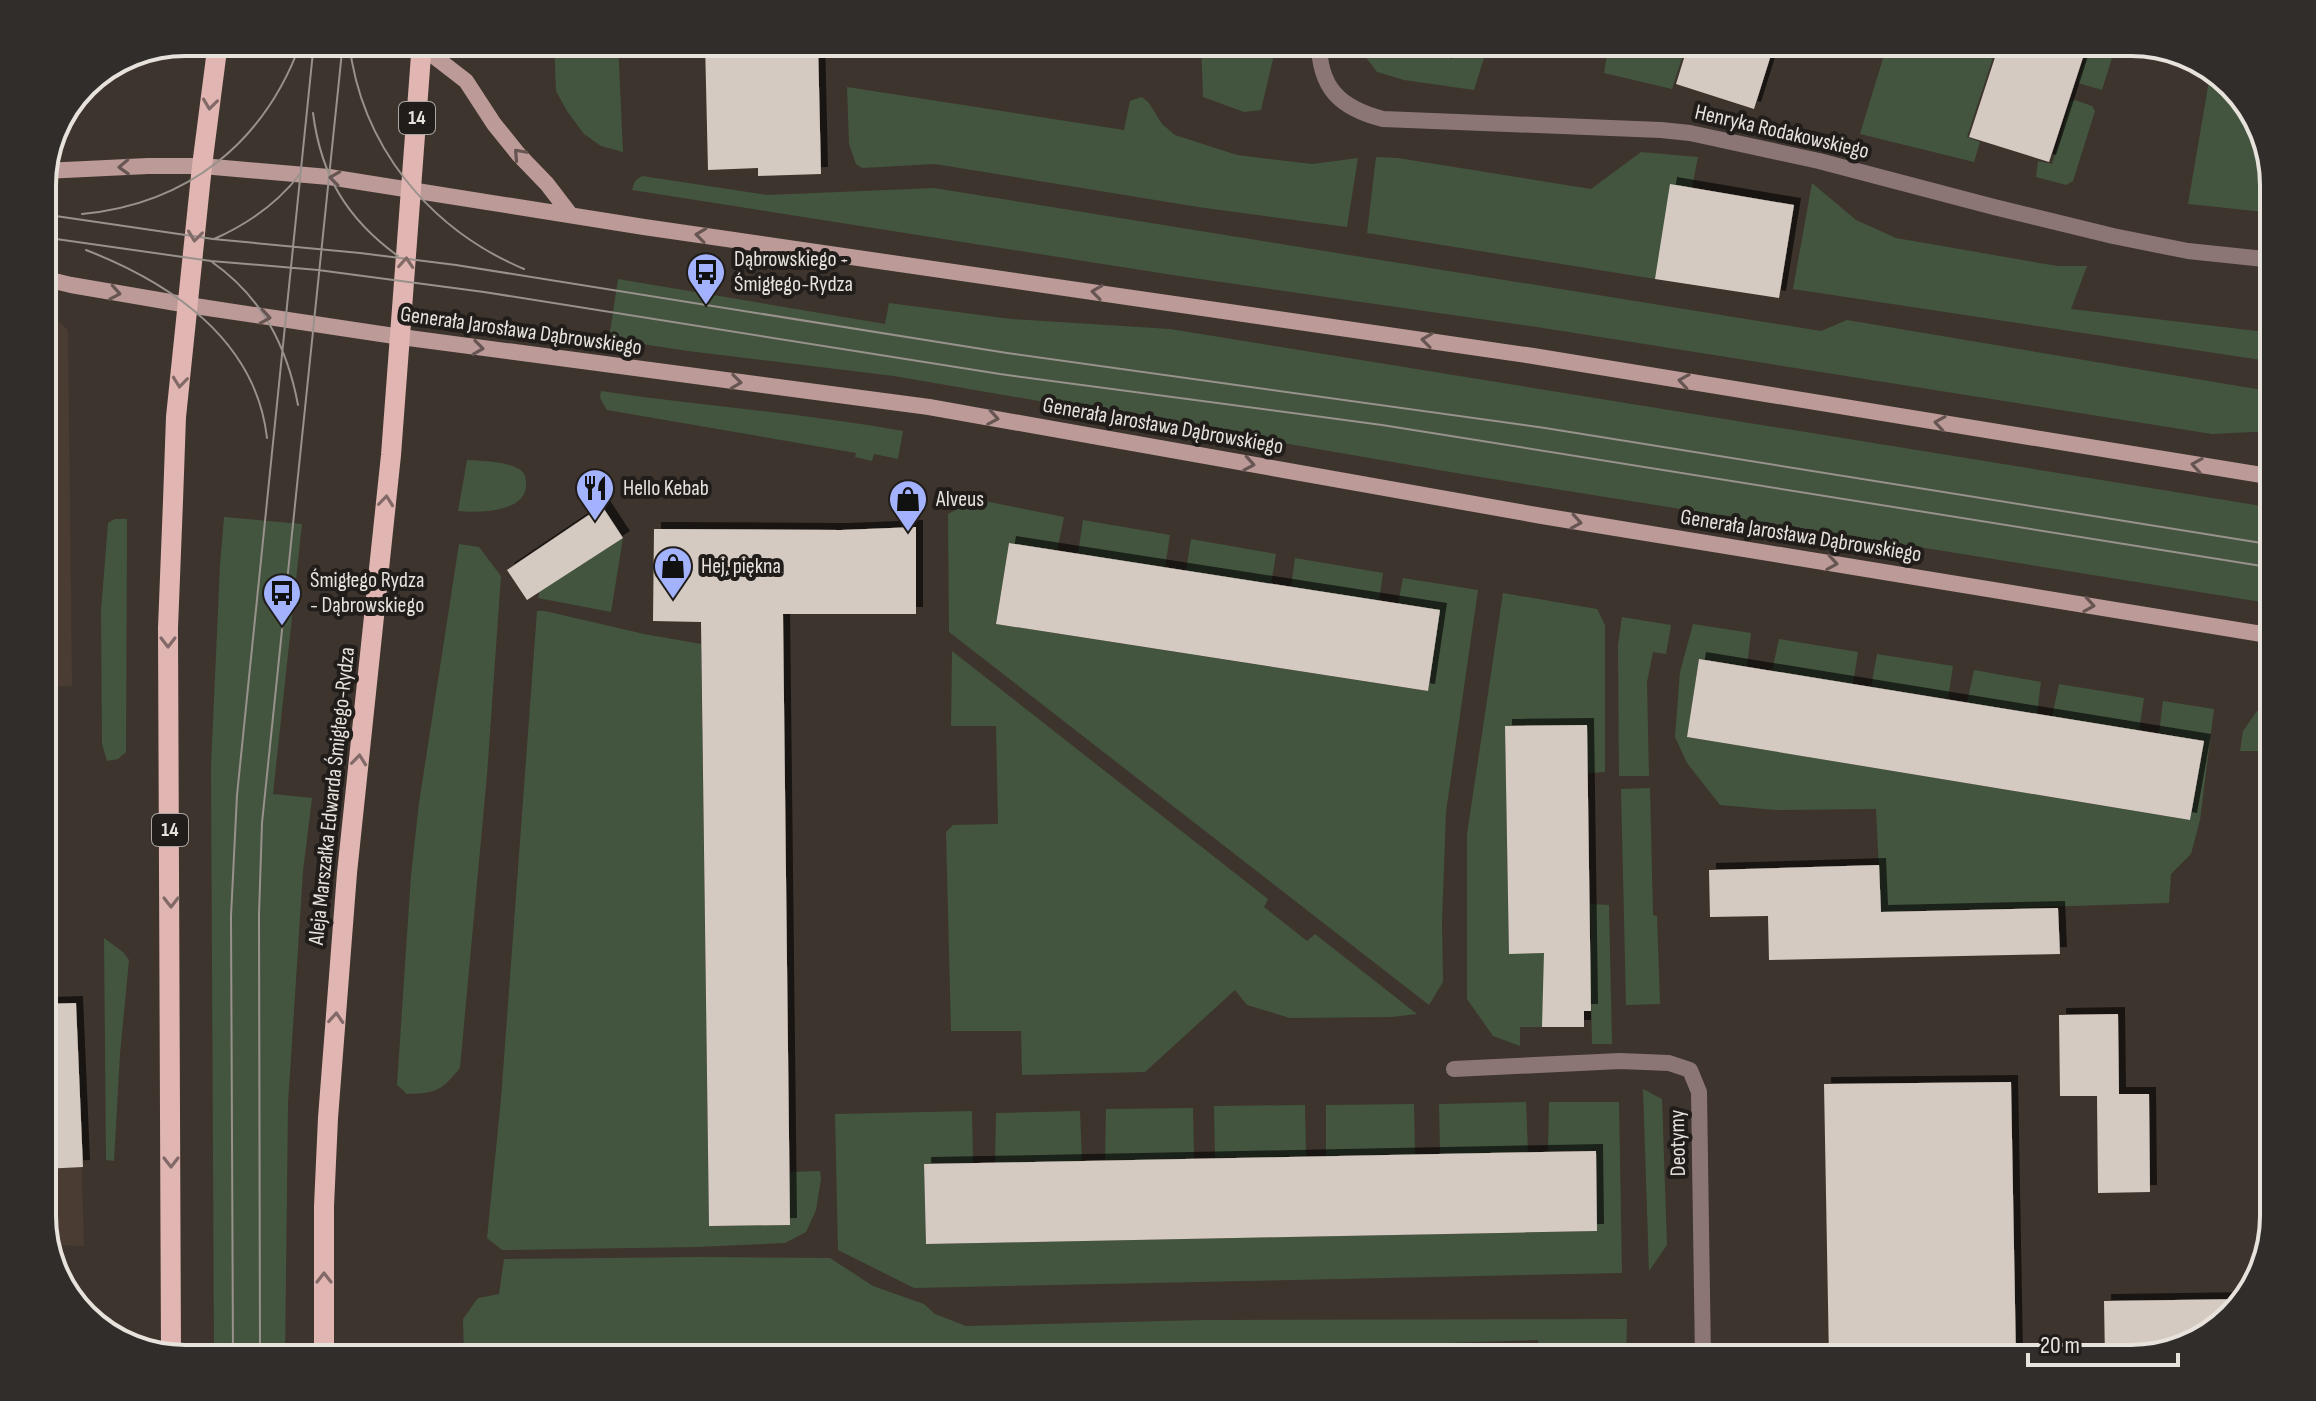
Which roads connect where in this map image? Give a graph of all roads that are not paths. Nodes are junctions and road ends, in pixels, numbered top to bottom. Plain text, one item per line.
1 (216, 56) edge
2 (421, 56) edge
3 (436, 56) edge
4 (1320, 56) edge
5 (202, 166) junction
6 (57, 170) edge
7 (412, 190) junction
8 (570, 214) junction
9 (2260, 259) edge
10 (56, 281) edge
11 (188, 305) junction
12 (401, 337) junction
13 (2260, 475) edge
14 (2260, 634) edge
15 (1454, 1069) dead end
16 (171, 1344) edge
17 (324, 1345) edge
18 (1703, 1345) edge

1 -> 5 main road, 14
2 - 7 main road, Aleja Marszałka Edwarda Śmigłego-Rydza / 14
8 -> 3 main road, Aleja Marszałka Edwarda Śmigłego-Rydza
4 - 9 street, Henryka Rodakowskiego
5 -> 6 main road
7 -> 5 main road
5 -> 11 main road, 14
7 - 8 main road
12 -> 7 main road, Aleja Marszałka Edwarda Śmigłego-Rydza / 14
13 -> 8 main road
10 -> 11 main road, Generała Jarosława Dąbrowskiego
11 -> 12 main road, Generała Jarosława Dąbrowskiego
11 -> 16 main road, 14
12 -> 14 main road, Generała Jarosława Dąbrowskiego
17 -> 12 main road, Aleja Marszałka Edwarda Śmigłego-Rydza / 14
15 - 18 street, Deotymy

